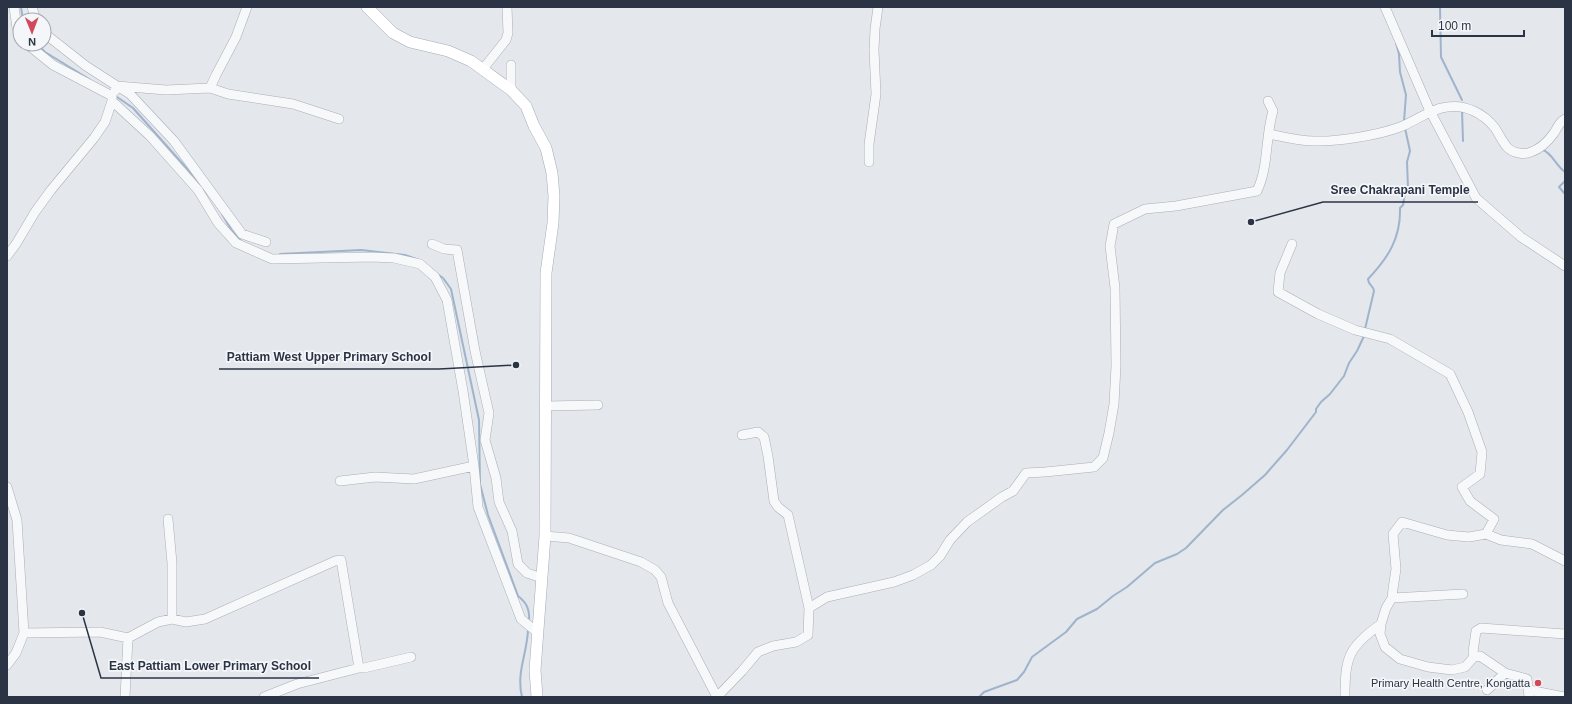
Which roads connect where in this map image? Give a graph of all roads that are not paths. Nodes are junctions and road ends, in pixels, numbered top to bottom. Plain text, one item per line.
1 (247, 7) edge
2 (366, 7) edge
3 (507, 7) edge
4 (878, 7) edge
5 (1385, 7) edge
6 (52, 39) edge
7 (38, 52) edge
8 (511, 65) dead end
9 (483, 69) junction
10 (117, 86) junction
11 (210, 88) junction
12 (511, 90) junction
13 (112, 98) junction
14 (1268, 101) dead end
15 (1431, 111) junction
16 (340, 119) dead end
17 (1565, 119) edge
18 (1269, 134) junction
19 (869, 162) dead end
20 (266, 242) dead end
21 (432, 244) dead end
22 (1292, 244) dead end
23 (7, 256) edge
24 (1565, 266) edge
25 (598, 405) dead end
26 (545, 406) junction
27 (742, 435) dead end
28 (474, 466) junction
29 (340, 481) dead end
30 (7, 487) edge
31 (168, 519) dead end
32 (1486, 534) junction
33 (545, 536) junction
34 (1565, 561) edge
35 (542, 578) junction
36 (1463, 594) dead end
37 (1392, 598) junction
38 (809, 608) junction
39 (172, 619) junction
40 (1381, 624) junction
41 (538, 632) junction
42 (24, 633) junction
43 (1565, 634) edge
44 (128, 638) junction
45 (411, 657) dead end
46 (1474, 657) junction
47 (7, 665) edge
48 (359, 668) junction
49 (1505, 673) junction
50 (1487, 690) dead end
51 (1529, 693) edge
52 (124, 697) edge
53 (264, 697) edge
54 (537, 697) edge
55 (717, 697) edge
56 (1346, 697) edge
57 (1564, 697) edge

1 - 11 street
2 - 9 main road
3 - 9 street
4 - 19 street
5 - 15 street
6 - 10 street
7 - 13 street
8 - 12 street
9 - 12 main road
10 - 11 street
10 - 13 street
10 - 20 street
11 - 16 street
12 - 26 main road
13 - 23 street
13 - 28 street
14 - 18 street
15 - 17 street
15 - 18 street
15 - 24 street
18 - 38 street
21 - 35 street
22 - 32 street
25 - 26 street
26 - 33 main road
27 - 38 street
28 - 29 street
28 - 41 street
30 - 42 street
31 - 39 street
32 - 34 street
32 - 37 street
33 - 35 main road
33 - 55 street
35 - 41 main road
36 - 37 street
37 - 40 street
38 - 55 street
39 - 44 street
39 - 48 street
40 - 46 street
40 - 56 street
41 - 54 main road
42 - 44 street
42 - 47 street
43 - 46 street
44 - 52 street
45 - 48 street
46 - 49 street
48 - 53 street
49 - 50 street
49 - 51 street
51 - 57 street

